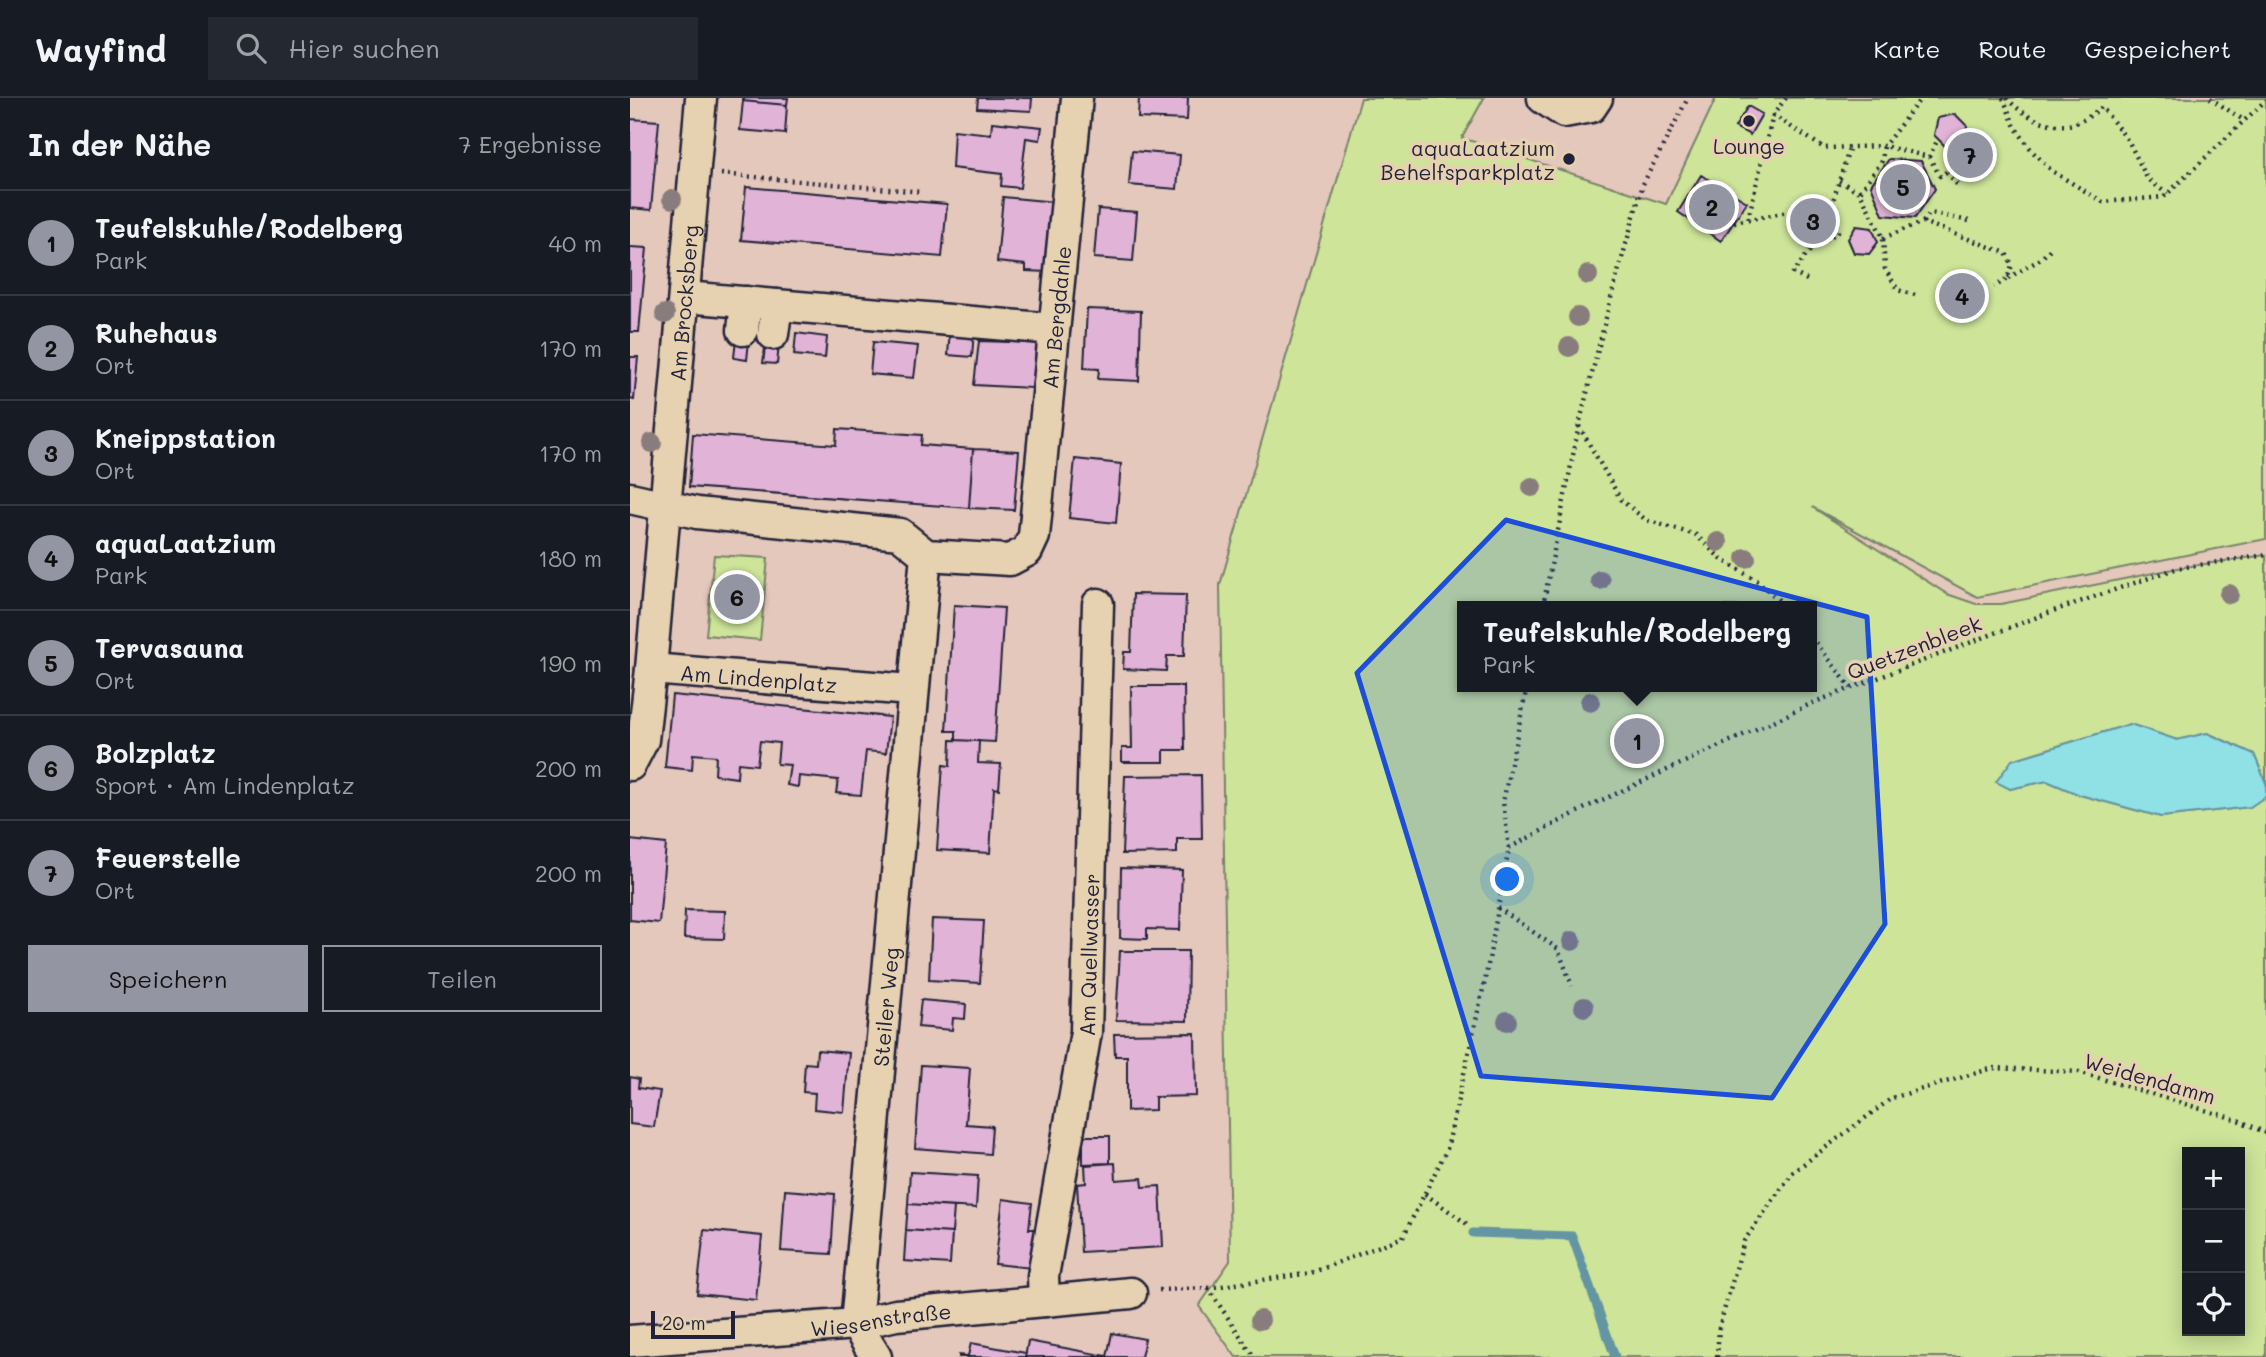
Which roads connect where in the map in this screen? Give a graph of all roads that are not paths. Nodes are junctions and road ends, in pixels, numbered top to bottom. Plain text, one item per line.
1 (701, 98) edge
2 (1077, 98) edge
3 (1544, 98) edge
4 (1597, 98) edge
5 (685, 296) junction
6 (777, 305) junction
7 (1054, 330) junction
8 (774, 334) dead end
9 (630, 498) edge
10 (667, 506) junction
11 (926, 555) junction
12 (1098, 604) dead end
13 (651, 669) junction
14 (911, 690) junction
15 (630, 765) edge
16 (1131, 1293) road end
17 (1044, 1301) junction
18 (856, 1324) junction
19 (630, 1341) edge
20 (876, 1357) edge

1 - 5 street, Am Brocksberg
2 - 7 street, Am Bergdahle
3 - 4 street
5 - 6 street
5 - 10 street, Am Brocksberg
6 - 7 street
6 - 8 street
7 - 11 street, Am Bergdahle
9 - 10 street
10 - 11 street
10 - 13 street, Am Lindenplatz
11 - 14 street
12 - 17 street, Am Quellwasser
13 - 14 street, Am Lindenplatz
13 - 15 street
14 - 18 street, Steiler Weg
16 - 17 street, Wiesenstraße
17 - 18 street, Wiesenstraße
18 - 19 street, Wiesenstraße
18 - 20 street

